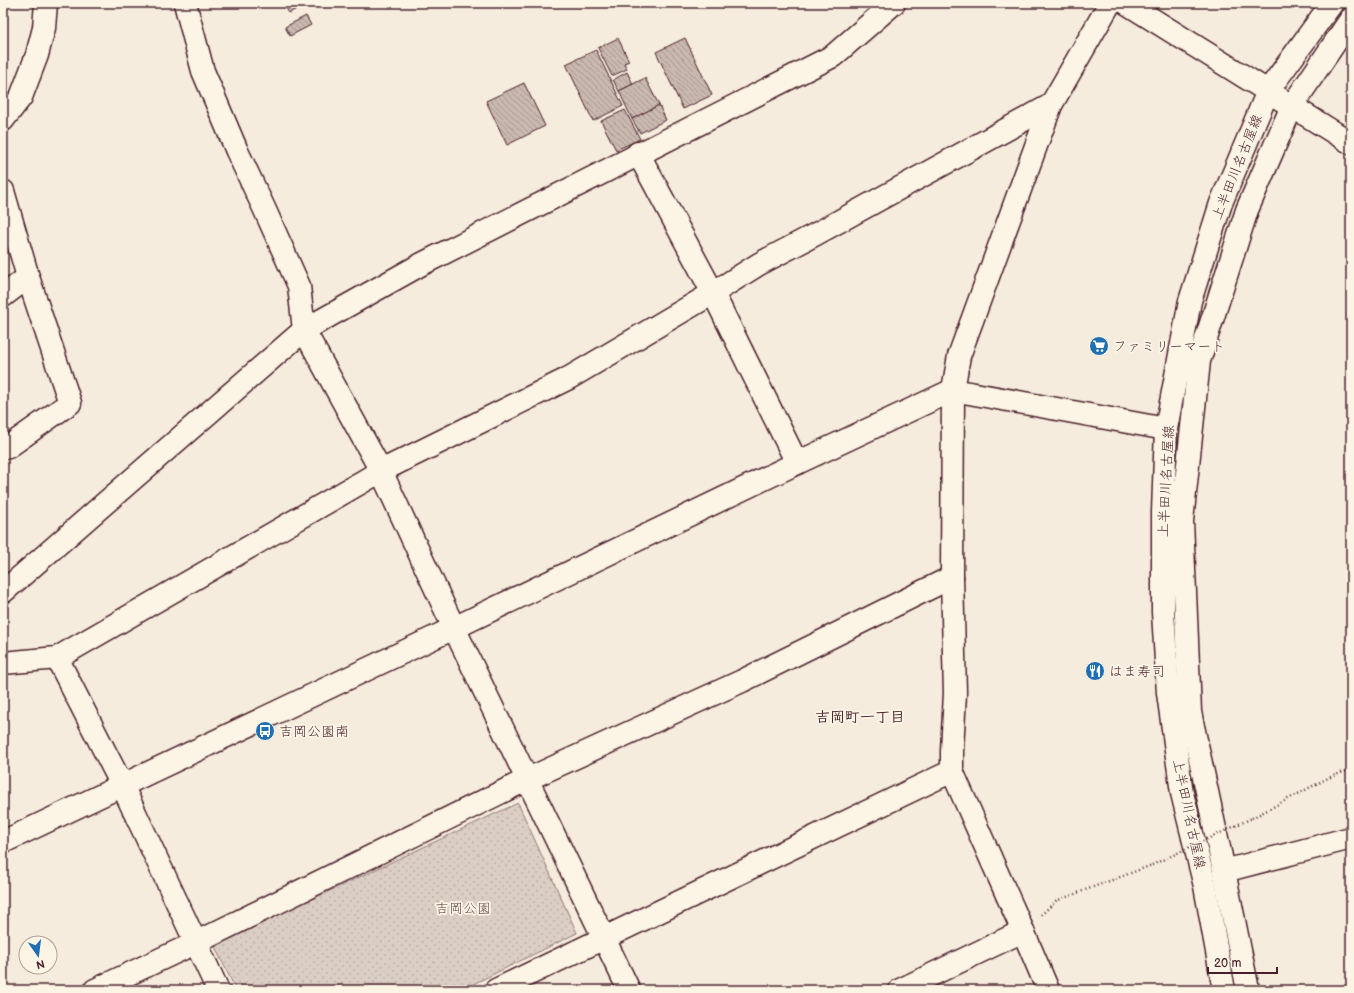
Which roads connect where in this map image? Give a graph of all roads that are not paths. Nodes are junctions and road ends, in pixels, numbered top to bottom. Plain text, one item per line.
1 (46, 3) edge
2 (185, 3) edge
3 (894, 3) edge
4 (1110, 3) edge
5 (1126, 3) edge
6 (1332, 3) edge
7 (1351, 19) edge
8 (1268, 91) junction
9 (1051, 105) junction
10 (1292, 106) junction
11 (3, 120) edge
12 (1351, 143) edge
13 (638, 153) junction
14 (3, 191) edge
15 (28, 277) junction
16 (713, 293) junction
17 (3, 296) edge
18 (304, 330) junction
19 (953, 390) junction
20 (1166, 429) junction
21 (3, 448) edge
22 (797, 463) junction
23 (381, 471) junction
24 (952, 577) junction
25 (3, 592) edge
26 (454, 628) junction
27 (57, 658) junction
28 (3, 663) edge
29 (952, 771) junction
30 (528, 778) junction
31 (122, 785) junction
32 (1351, 838) edge
33 (3, 842) edge
34 (1224, 871) junction
35 (1023, 931) junction
36 (605, 939) junction
37 (195, 943) junction
38 (95, 990) edge
39 (218, 990) edge
40 (496, 990) edge
41 (629, 990) edge
42 (900, 990) edge
43 (1048, 990) edge
44 (1224, 990) edge
45 (1248, 990) edge

1 - 11 street
2 - 18 street
3 - 13 street
4 - 9 street
5 - 8 street
6 - 8 street, 上半田川名古屋線
7 - 10 street, 上半田川名古屋線
8 - 10 street
8 - 20 street, 上半田川名古屋線
9 - 16 street
9 - 19 street
10 - 12 street
10 - 34 street, 上半田川名古屋線
13 - 16 street
13 - 18 street
14 - 15 street
15 - 17 street
15 - 21 street
16 - 22 street
16 - 23 street
18 - 23 street
18 - 25 street
19 - 20 street
19 - 22 street
19 - 24 street
20 - 44 street, 上半田川名古屋線
22 - 26 street
23 - 26 street
23 - 27 street
24 - 29 street
24 - 30 street
26 - 30 street
26 - 31 street
27 - 28 street
27 - 31 street
29 - 35 street
29 - 36 street
30 - 36 street
30 - 37 street
31 - 33 street
31 - 37 street
32 - 34 street
34 - 45 street, 上半田川名古屋線
35 - 42 street
35 - 43 street
36 - 40 street
36 - 41 street
37 - 38 street
37 - 39 street

